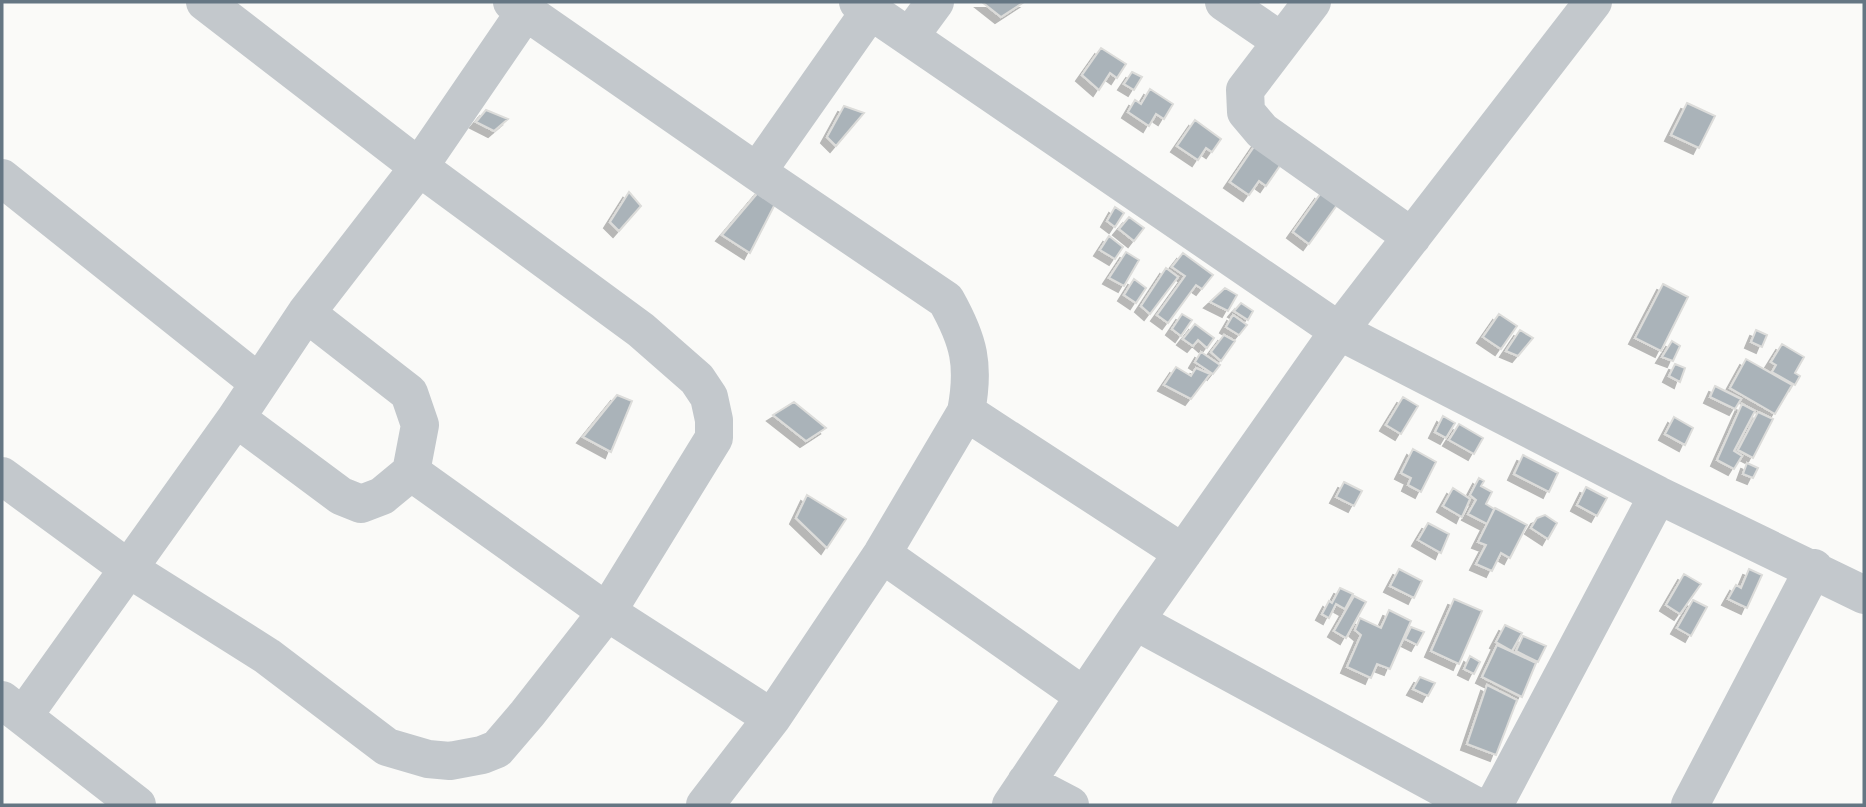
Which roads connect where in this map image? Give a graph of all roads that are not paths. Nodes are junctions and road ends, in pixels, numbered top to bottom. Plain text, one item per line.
1 (205, 2) edge
2 (934, 2) edge
3 (1224, 2) edge
4 (1312, 2) edge
5 (1593, 2) edge
6 (864, 6) edge
7 (519, 7) edge
8 (910, 36) junction
9 (1281, 41) junction
10 (419, 167) junction
11 (757, 172) junction
12 (2, 178) edge
13 (1412, 237) junction
14 (306, 313) junction
15 (1339, 331) junction
16 (259, 383) junction
17 (966, 412) junction
18 (236, 418) junction
19 (411, 472) junction
20 (2, 476) edge
21 (1658, 495) junction
22 (1183, 553) junction
23 (882, 554) junction
24 (1814, 568) junction
25 (129, 569) junction
26 (1864, 594) edge
27 (607, 612) junction
28 (1135, 621) junction
29 (1084, 696) junction
30 (13, 707) edge
31 (772, 718) junction
32 (1018, 794) edge
33 (137, 805) edge
34 (705, 805) edge
35 (1070, 805) edge
36 (1474, 805) edge
37 (1494, 805) edge
38 (1690, 805) edge

1 - 10 street
2 - 8 street
3 - 9 street
4 - 9 street
5 - 13 street
6 - 8 street
6 - 11 street
7 - 10 street
7 - 11 street
8 - 15 street
9 - 13 street
10 - 14 street
10 - 27 street
11 - 17 street
12 - 16 street
13 - 15 street
14 - 16 street
14 - 19 street
15 - 21 street
15 - 22 street
16 - 18 street
17 - 22 street
17 - 23 street
18 - 19 street
18 - 25 street
19 - 27 street
20 - 25 street
21 - 24 street
21 - 37 street
22 - 28 street
23 - 29 street
23 - 31 street
24 - 26 street
24 - 38 street
25 - 27 street
25 - 30 street
27 - 31 street
28 - 29 street
28 - 36 street
29 - 32 street
30 - 33 street
31 - 34 street
32 - 35 street

